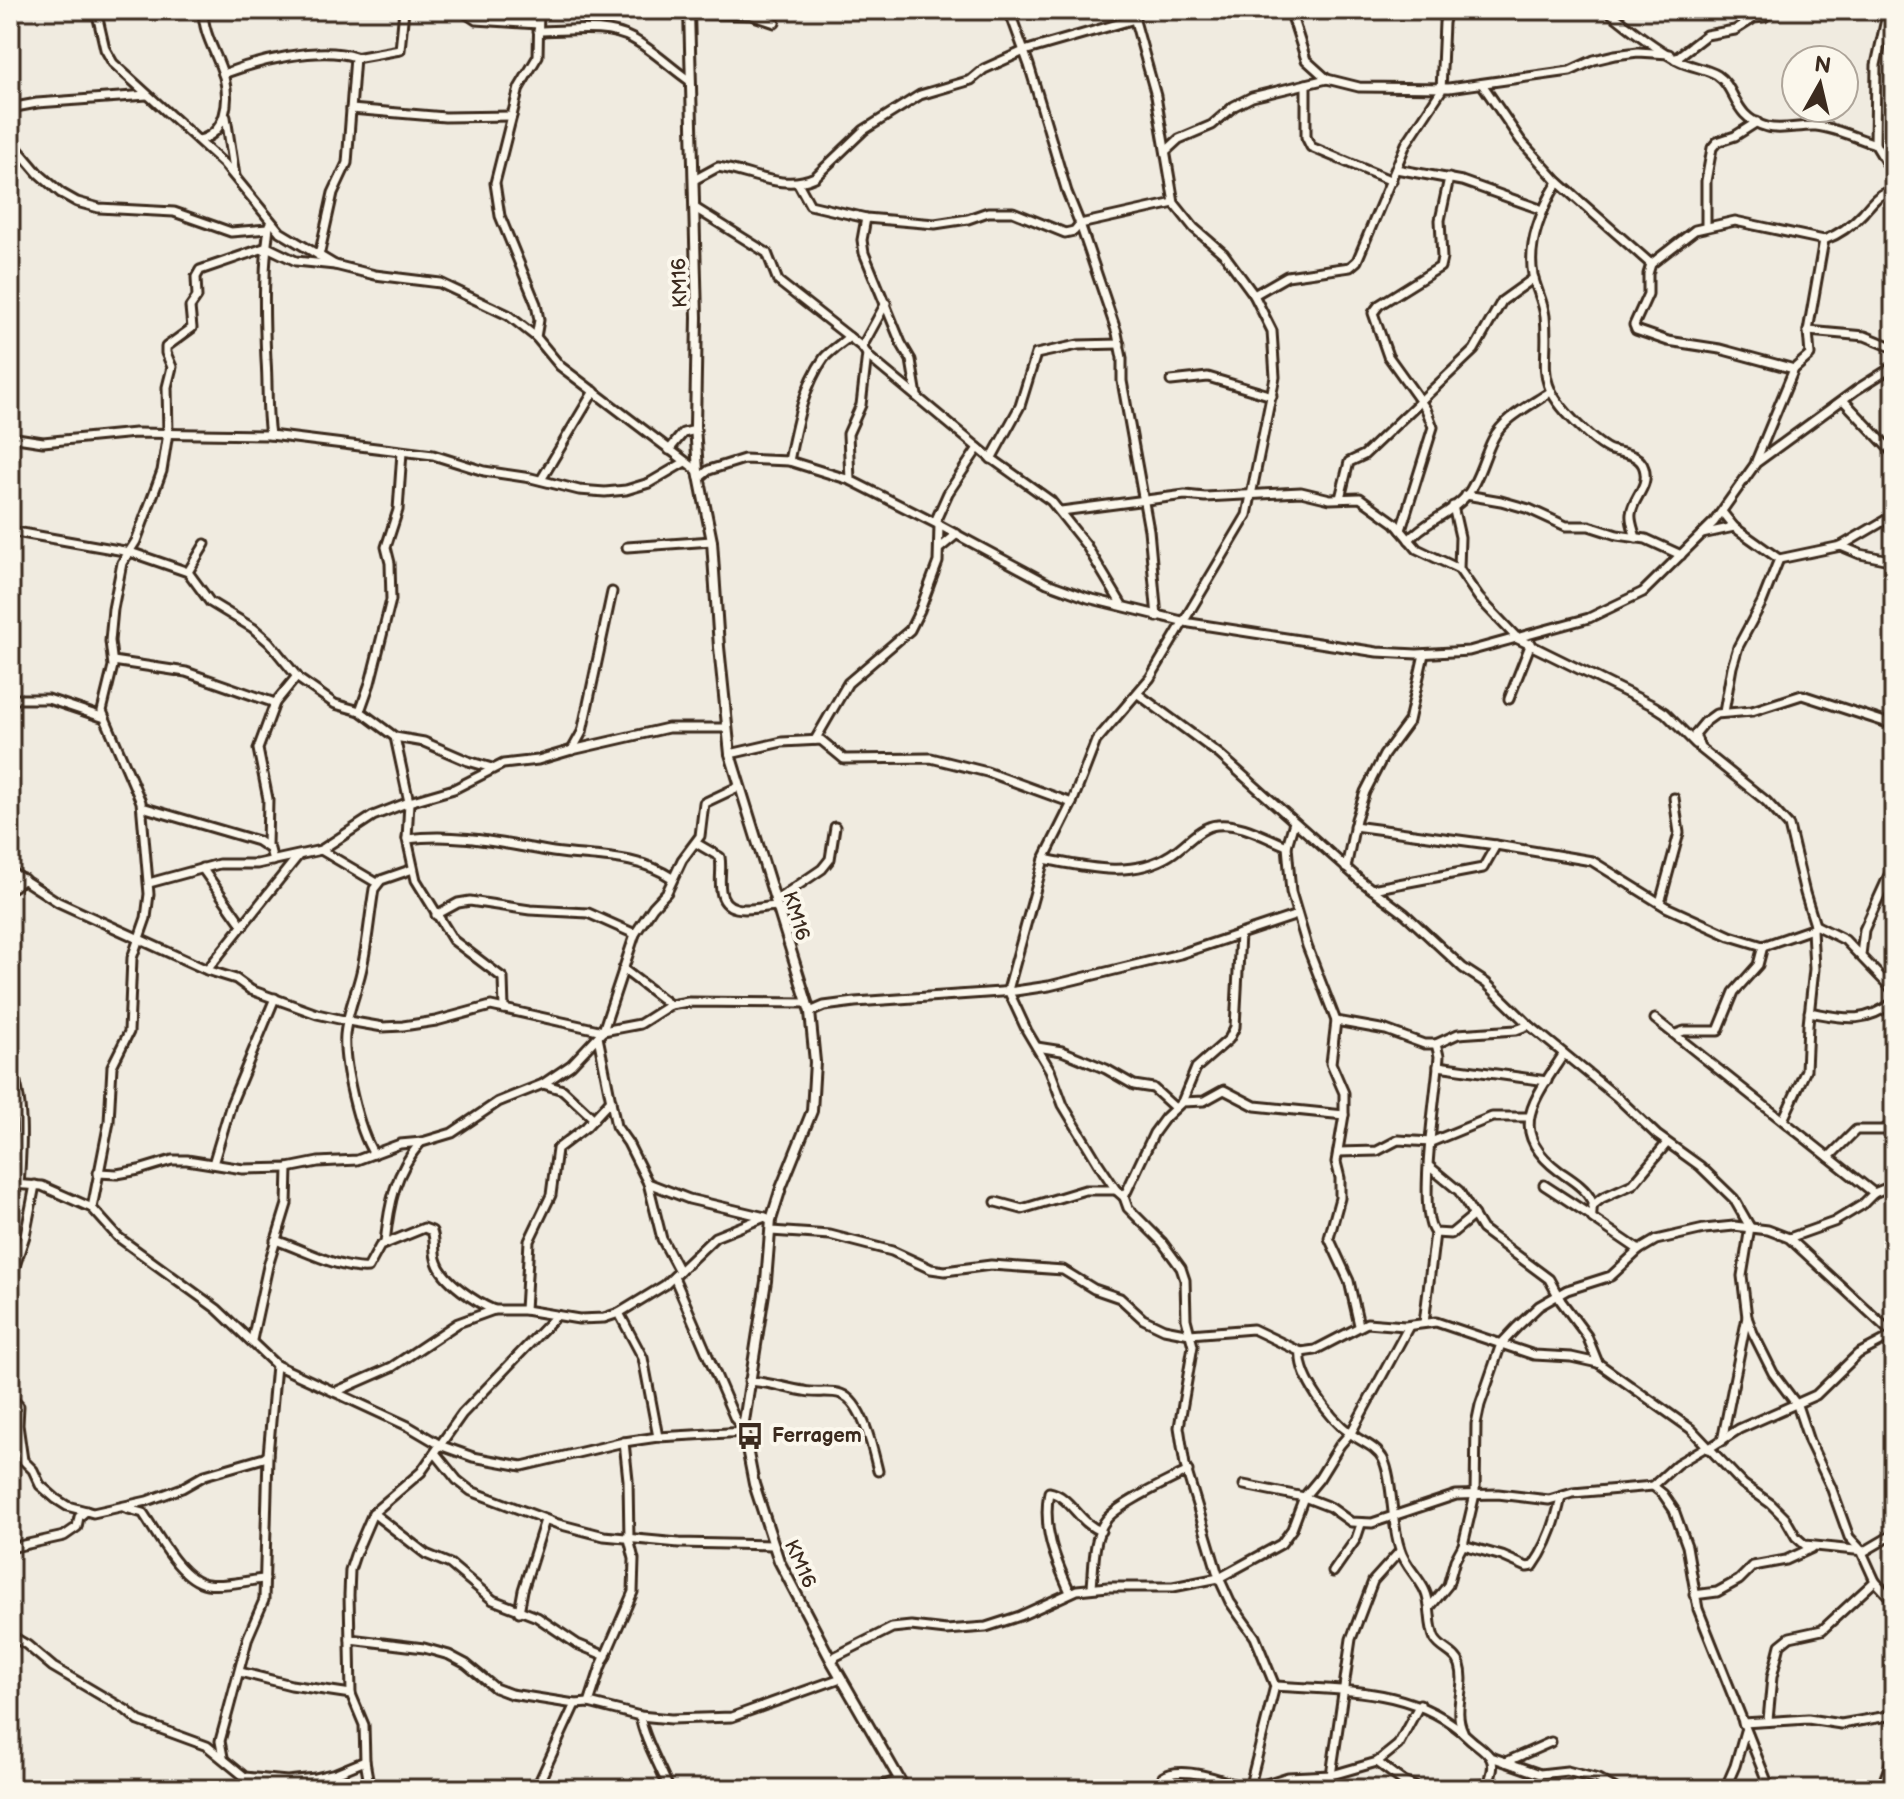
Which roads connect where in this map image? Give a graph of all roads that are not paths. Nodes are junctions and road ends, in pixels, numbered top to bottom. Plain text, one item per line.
1 (96, 10) edge
2 (203, 10) edge
3 (404, 10) edge
4 (461, 10) edge
5 (539, 10) edge
6 (1009, 10) edge
7 (1290, 10) edge
8 (1447, 10) edge
9 (1607, 10) edge
10 (1773, 10) edge
11 (1888, 10) edge
12 (689, 11) edge
13 (1135, 13) edge
14 (775, 23) dead end
15 (538, 28) junction
16 (1024, 51) junction
17 (1672, 57) junction
18 (355, 58) junction
19 (1316, 70) junction
20 (223, 74) junction
21 (1327, 79) junction
22 (690, 81) junction
23 (1308, 83) junction
24 (1482, 84) junction
25 (1442, 87) junction
26 (147, 95) junction
27 (10, 108) edge
28 (351, 109) junction
29 (225, 111) junction
30 (512, 116) junction
31 (1757, 122) junction
32 (10, 140) edge
33 (199, 140) junction
34 (1875, 144) junction
35 (1167, 150) junction
36 (1396, 169) junction
37 (1894, 175) edge
38 (235, 177) junction
39 (1449, 178) junction
40 (694, 180) junction
41 (1392, 181) junction
42 (1558, 182) junction
43 (798, 183) junction
44 (1894, 190) edge
45 (1174, 203) junction
46 (695, 208) junction
47 (1543, 210) junction
48 (866, 218) junction
49 (270, 220) junction
50 (1080, 224) junction
51 (1706, 226) junction
52 (268, 229) junction
53 (1824, 240) junction
54 (267, 247) junction
55 (319, 256) junction
56 (1651, 264) junction
57 (335, 265) junction
58 (1534, 278) junction
59 (1254, 295) junction
60 (886, 303) junction
61 (1808, 331) junction
62 (536, 337) junction
63 (849, 337) junction
64 (1120, 344) junction
65 (1894, 348) edge
66 (864, 350) junction
67 (1894, 366) edge
68 (1794, 369) junction
69 (1171, 381) dead end
70 (594, 391) junction
71 (1550, 392) junction
72 (917, 396) junction
73 (1272, 396) junction
74 (1843, 400) junction
75 (1421, 401) junction
76 (696, 430) junction
77 (168, 433) junction
78 (270, 435) junction
79 (10, 437) edge
80 (978, 448) junction
81 (669, 450) junction
82 (402, 452) junction
83 (1894, 454) edge
84 (991, 459) junction
85 (789, 461) junction
86 (685, 462) junction
87 (1756, 463) junction
88 (699, 474) junction
89 (541, 480) junction
90 (850, 480) junction
91 (1253, 495) junction
92 (1466, 495) junction
93 (1340, 498) junction
94 (1144, 501) junction
95 (1453, 506) junction
96 (1061, 511) junction
97 (1722, 512) junction
98 (1894, 515) edge
99 (937, 524) junction
100 (1734, 527) junction
101 (1401, 530) junction
102 (10, 531) edge
103 (957, 534) junction
104 (1702, 534) junction
105 (1636, 538) junction
106 (1409, 540) junction
107 (712, 541) junction
108 (205, 544) dead end
109 (1841, 546) junction
110 (627, 547) dead end
111 (940, 548) junction
112 (130, 552) junction
113 (1681, 555) junction
114 (1779, 559) junction
115 (1894, 561) edge
116 (1459, 569) junction
117 (188, 572) junction
118 (612, 592) dead end
119 (1123, 606) junction
120 (1160, 618) junction
121 (1183, 622) junction
122 (1174, 638) junction
123 (1518, 639) junction
124 (1531, 643) junction
125 (1424, 654) junction
126 (113, 661) junction
127 (297, 676) junction
128 (1138, 694) junction
129 (10, 699) edge
130 (1509, 699) dead end
131 (275, 703) junction
132 (360, 711) junction
133 (1724, 712) junction
134 (102, 717) junction
135 (1894, 725) edge
136 (727, 728) junction
137 (395, 737) junction
138 (815, 740) junction
139 (1696, 744) junction
140 (572, 750) junction
141 (730, 754) junction
142 (492, 768) junction
143 (738, 787) junction
144 (1674, 798) dead end
145 (409, 802) junction
146 (1072, 803) junction
147 (142, 807) junction
148 (1294, 822) junction
149 (1354, 826) junction
150 (835, 827) dead end
151 (407, 839) junction
152 (696, 843) junction
153 (1496, 845) junction
154 (267, 846) junction
155 (1287, 846) junction
156 (321, 850) junction
157 (299, 855) junction
158 (1044, 859) junction
159 (273, 861) junction
160 (1894, 864) edge
161 (202, 868) junction
162 (1346, 868) junction
163 (413, 869) junction
164 (10, 871) edge
165 (672, 878) junction
166 (24, 879) junction
167 (149, 883) junction
168 (377, 883) junction
169 (10, 889) edge
170 (1372, 889) junction
171 (1883, 894) junction
172 (1894, 896) edge
173 (776, 903) junction
174 (1660, 903) junction
175 (436, 915) junction
176 (1297, 915) junction
177 (243, 926) junction
178 (1814, 927) junction
179 (635, 934) junction
180 (1240, 934) junction
181 (138, 939) junction
182 (1763, 946) junction
183 (1861, 955) junction
184 (623, 969) junction
185 (207, 970) junction
186 (1008, 990) junction
187 (1894, 991) edge
188 (275, 998) junction
189 (1894, 1002) edge
190 (670, 1005) junction
191 (808, 1008) junction
192 (504, 1009) junction
193 (1809, 1012) junction
194 (1655, 1019) dead end
195 (348, 1021) junction
196 (1336, 1021) junction
197 (1529, 1025) junction
198 (600, 1034) junction
199 (1676, 1034) junction
200 (1436, 1044) junction
201 (1037, 1047) junction
202 (1563, 1055) junction
203 (10, 1064) edge
204 (1438, 1066) junction
205 (1547, 1081) junction
206 (543, 1084) junction
207 (611, 1100) junction
208 (1182, 1102) junction
209 (1175, 1108) junction
210 (1344, 1115) junction
211 (1529, 1117) junction
212 (594, 1119) junction
213 (1783, 1120) junction
214 (1894, 1124) edge
215 (422, 1142) junction
216 (1431, 1142) junction
217 (1667, 1143) junction
218 (1338, 1152) junction
219 (374, 1154) junction
220 (1829, 1157) junction
221 (213, 1164) junction
222 (1430, 1167) junction
223 (288, 1168) junction
224 (98, 1173) junction
225 (648, 1183) junction
226 (14, 1185) edge
227 (35, 1185) junction
228 (1544, 1185) dead end
229 (1894, 1185) edge
230 (1116, 1190) junction
231 (1874, 1193) junction
232 (10, 1194) edge
233 (1124, 1197) junction
234 (996, 1202) dead end
235 (92, 1208) junction
236 (1591, 1210) junction
237 (1474, 1215) junction
238 (768, 1219) junction
239 (1750, 1227) junction
240 (771, 1231) junction
241 (1435, 1233) junction
242 (1789, 1238) junction
243 (275, 1240) junction
244 (385, 1243) junction
245 (1639, 1250) junction
246 (677, 1274) junction
247 (10, 1281) edge
248 (1558, 1296) junction
249 (494, 1310) junction
250 (525, 1310) junction
251 (619, 1313) junction
252 (556, 1316) junction
253 (1747, 1317) junction
254 (1362, 1322) junction
255 (1424, 1323) junction
256 (1409, 1326) junction
257 (1190, 1334) junction
258 (252, 1340) junction
259 (1501, 1344) junction
260 (1301, 1352) junction
261 (1598, 1363) junction
262 (276, 1365) junction
263 (749, 1381) junction
264 (335, 1392) junction
265 (10, 1397) edge
266 (1797, 1405) junction
267 (744, 1430) junction
268 (1350, 1433) junction
269 (658, 1437) junction
270 (1722, 1441) junction
271 (624, 1442) junction
272 (442, 1446) junction
273 (1707, 1448) junction
274 (436, 1454) junction
275 (268, 1455) junction
276 (878, 1471) dead end
277 (1188, 1471) junction
278 (1661, 1480) junction
279 (1244, 1485) dead end
280 (1653, 1486) junction
281 (1475, 1494) junction
282 (1663, 1494) junction
283 (1304, 1497) junction
284 (1561, 1497) junction
285 (119, 1506) junction
286 (86, 1511) junction
287 (373, 1513) junction
288 (1392, 1519) junction
289 (545, 1520) junction
290 (1361, 1524) junction
291 (1101, 1531) junction
292 (1894, 1534) edge
293 (629, 1539) junction
294 (774, 1545) junction
295 (1463, 1545) junction
296 (10, 1548) edge
297 (1812, 1548) junction
298 (1861, 1550) junction
299 (1400, 1551) junction
300 (1333, 1572) dead end
301 (1219, 1578) junction
302 (265, 1579) junction
303 (1875, 1581) junction
304 (1092, 1587) junction
305 (1070, 1592) junction
306 (1694, 1595) junction
307 (1894, 1602) edge
308 (1430, 1607) junction
309 (519, 1612) junction
310 (10, 1635) edge
311 (350, 1639) junction
312 (606, 1656) junction
313 (832, 1662) junction
314 (240, 1672) junction
315 (841, 1678) junction
316 (1275, 1686) junction
317 (1342, 1691) junction
318 (351, 1694) junction
319 (589, 1703) junction
320 (575, 1704) junction
321 (1420, 1704) junction
322 (1894, 1715) edge
323 (640, 1716) junction
324 (1768, 1720) junction
325 (1744, 1726) junction
326 (1463, 1731) junction
327 (1551, 1742) dead end
328 (1894, 1753) edge
329 (1491, 1757) junction
330 (223, 1759) junction
331 (365, 1761) junction
332 (1377, 1762) junction
333 (1506, 1762) junction
334 (1332, 1775) junction
335 (899, 1780) junction
336 (1488, 1786) edge
337 (373, 1789) edge
338 (536, 1789) edge
339 (669, 1789) edge
340 (873, 1789) edge
341 (905, 1789) edge
342 (1161, 1789) edge
343 (1249, 1789) edge
344 (1329, 1789) edge
345 (1420, 1789) edge
346 (1438, 1789) edge
347 (1616, 1789) edge
348 (1725, 1789) edge
349 (1770, 1789) edge
350 (1881, 1789) edge

1 - 26 street
2 - 20 street
3 - 18 street
4 - 15 street
5 - 15 street
6 - 16 street
7 - 19 street
8 - 25 street
9 - 17 street
10 - 17 street
11 - 34 street
12 - 14 street
12 - 22 street, KM16
13 - 16 street
13 - 35 street
15 - 22 street
15 - 30 street
16 - 43 street
16 - 50 street
17 - 24 street
17 - 31 street
18 - 20 street
18 - 28 street
19 - 21 street
19 - 23 street
20 - 29 street
21 - 23 street
21 - 25 street
22 - 40 street, KM16
23 - 35 street
23 - 41 street
24 - 25 street
24 - 42 street
25 - 36 street
26 - 27 street
26 - 33 street
28 - 30 street
28 - 55 street
29 - 33 street
29 - 38 street
30 - 62 street
31 - 34 street
31 - 51 street
32 - 52 street
33 - 38 street
34 - 37 street
35 - 45 street
36 - 39 street
36 - 41 street
38 - 49 street
39 - 47 street
39 - 75 street
40 - 43 street
40 - 46 street, KM16
41 - 59 street
42 - 47 street
42 - 56 street
43 - 48 street
44 - 53 street
45 - 50 street
45 - 59 street
46 - 63 street
46 - 76 street, KM16
47 - 58 street
48 - 50 street
48 - 60 street
49 - 52 street
49 - 55 street
50 - 64 street
51 - 53 street
51 - 56 street
52 - 54 street
53 - 61 street
54 - 57 street
54 - 77 street
54 - 78 street
55 - 57 street
56 - 68 street
57 - 62 street
58 - 71 street
58 - 75 street
59 - 73 street
60 - 66 street
60 - 72 street
61 - 65 street
61 - 68 street
62 - 70 street
63 - 66 street
63 - 85 street
64 - 84 street
64 - 94 street
66 - 72 street
66 - 90 street
67 - 74 street
68 - 87 street
69 - 73 street
70 - 81 street
70 - 89 street
71 - 92 street
71 - 105 street
72 - 80 street
73 - 91 street
74 - 83 street
74 - 87 street
75 - 93 street
75 - 101 street
76 - 81 street
76 - 88 street, KM16
77 - 78 street
77 - 79 street
77 - 112 street
78 - 82 street
80 - 84 street
80 - 99 street
81 - 86 street
82 - 89 street
82 - 132 street
84 - 96 street
85 - 88 street
85 - 90 street
86 - 88 street
86 - 89 street
87 - 97 street
88 - 107 street, KM16
90 - 99 street
91 - 93 street
91 - 94 street
91 - 121 street
92 - 95 street
92 - 105 street
93 - 101 street
94 - 96 street
94 - 120 street
95 - 106 street
95 - 116 street
96 - 119 street
97 - 100 street
97 - 104 street
98 - 109 street
99 - 103 street
99 - 111 street
100 - 104 street
100 - 114 street
101 - 106 street
102 - 112 street
103 - 111 street
103 - 119 street
104 - 113 street
105 - 113 street
106 - 116 street
107 - 110 street
107 - 136 street, KM16
108 - 117 street
109 - 114 street
109 - 115 street
111 - 138 street
112 - 117 street
112 - 126 street
113 - 123 street
114 - 133 street
116 - 123 street
117 - 127 street
118 - 140 street
119 - 120 street
120 - 121 street
120 - 122 street
121 - 122 street
121 - 125 street
122 - 128 street
123 - 124 street
123 - 125 street
124 - 130 street
124 - 139 street
125 - 149 street
126 - 131 street
126 - 134 street
127 - 131 street
127 - 132 street
128 - 146 street
128 - 148 street
129 - 134 street
131 - 154 street
132 - 137 street
133 - 135 street
133 - 139 street
134 - 147 street
136 - 140 street
136 - 141 street, KM16
137 - 142 street
137 - 145 street
138 - 141 street
138 - 146 street
139 - 178 street
140 - 142 street
141 - 143 street, KM16
142 - 145 street
143 - 152 street
143 - 173 street, KM16
144 - 174 street
145 - 151 street
145 - 156 street
146 - 158 street
147 - 154 street
147 - 167 street
148 - 155 street
148 - 162 street
149 - 153 street
149 - 162 street
150 - 173 street
151 - 163 street
151 - 165 street
152 - 165 street
152 - 173 street
153 - 170 street
153 - 174 street
154 - 159 street
155 - 158 street
155 - 176 street
156 - 157 street
156 - 168 street
157 - 159 street
157 - 177 street
158 - 186 street
159 - 161 street
160 - 171 street
161 - 167 street
161 - 177 street
162 - 170 street
163 - 168 street
163 - 175 street
164 - 166 street
165 - 179 street
166 - 169 street
166 - 181 street
167 - 181 street
168 - 195 street
170 - 197 street
171 - 172 street
171 - 183 street
173 - 191 street, KM16
174 - 182 street
175 - 179 street
175 - 192 street
176 - 180 street
176 - 196 street
177 - 185 street
178 - 182 street
178 - 183 street
178 - 193 street
179 - 184 street
180 - 186 street
180 - 208 street
181 - 185 street
181 - 224 street
182 - 199 street
183 - 187 street
184 - 190 street
184 - 198 street
185 - 188 street
186 - 191 street
186 - 201 street
188 - 195 street
188 - 221 street
189 - 193 street
190 - 191 street
190 - 198 street
191 - 238 street, KM16
192 - 195 street
192 - 198 street
193 - 213 street
194 - 199 street
195 - 219 street
196 - 200 street
196 - 210 street
197 - 200 street
197 - 202 street
198 - 206 street
198 - 207 street
199 - 213 street
200 - 204 street
201 - 209 street
201 - 230 street
202 - 205 street
202 - 217 street
203 - 226 street
204 - 205 street
204 - 216 street
205 - 211 street
206 - 212 street
206 - 215 street
207 - 212 street
207 - 225 street
208 - 209 street
208 - 210 street
209 - 233 street
210 - 218 street
211 - 216 street
211 - 236 street
212 - 250 street
213 - 220 street
214 - 220 street
215 - 219 street
215 - 244 street
216 - 218 street
216 - 222 street
217 - 236 street
217 - 239 street
218 - 254 street
219 - 223 street
220 - 231 street
221 - 223 street
221 - 224 street
222 - 237 street
222 - 241 street
223 - 243 street
224 - 235 street
225 - 238 street
225 - 246 street
226 - 227 street
226 - 232 street
227 - 235 street
227 - 247 street
228 - 236 street
229 - 231 street
230 - 233 street
230 - 234 street
231 - 242 street
233 - 257 street
235 - 258 street
236 - 245 street
237 - 241 street
237 - 248 street
238 - 240 street, KM16
238 - 246 street
239 - 242 street
239 - 245 street
239 - 253 street
240 - 257 street
240 - 263 street, KM16
241 - 255 street
242 - 266 street
243 - 244 street
243 - 258 street
244 - 249 street
245 - 248 street
246 - 251 street
246 - 267 street
248 - 259 street
248 - 261 street
249 - 250 street
249 - 264 street
250 - 252 street
251 - 252 street
251 - 269 street
252 - 272 street
253 - 266 street
253 - 270 street
254 - 256 street
254 - 260 street
255 - 256 street
255 - 259 street
256 - 268 street
257 - 260 street
257 - 277 street
258 - 262 street
259 - 261 street
259 - 281 street
260 - 268 street
261 - 273 street
262 - 264 street
262 - 275 street
263 - 267 street, KM16
263 - 276 street
264 - 272 street
265 - 286 street
266 - 270 street
266 - 298 street
267 - 269 street
267 - 294 street, KM16
268 - 283 street
268 - 288 street
269 - 271 street
270 - 273 street
271 - 272 street
271 - 293 street
272 - 274 street
273 - 278 street
273 - 297 street
274 - 287 street
274 - 289 street
275 - 285 street
275 - 302 street
277 - 291 street
277 - 301 street
278 - 280 street
278 - 282 street
279 - 283 street
280 - 282 street
280 - 284 street
281 - 284 street
281 - 288 street
281 - 295 street
282 - 306 street
283 - 290 street
283 - 301 street
284 - 295 street
285 - 286 street
285 - 302 street
286 - 296 street
287 - 309 street
287 - 311 street
288 - 290 street
288 - 299 street
289 - 293 street
289 - 309 street
290 - 300 street
291 - 304 street
291 - 305 street
292 - 298 street
293 - 294 street
293 - 312 street
294 - 313 street, KM16
295 - 308 street
297 - 298 street
297 - 306 street
298 - 303 street
299 - 308 street
299 - 317 street
301 - 304 street
301 - 316 street
302 - 314 street
303 - 307 street
303 - 324 street
304 - 305 street
305 - 313 street
306 - 325 street
308 - 326 street
309 - 312 street
310 - 330 street
311 - 318 street
311 - 320 street
312 - 319 street
313 - 315 street, KM16
314 - 318 street
314 - 330 street
315 - 323 street
315 - 335 street, KM16
316 - 317 street
316 - 343 street
317 - 321 street
317 - 334 street
318 - 331 street
319 - 320 street
319 - 323 street
320 - 338 street
321 - 326 street
321 - 332 street
322 - 324 street
323 - 339 street
324 - 325 street
325 - 348 street
325 - 349 street
326 - 329 street
327 - 333 street
328 - 350 street
329 - 333 street
329 - 336 street
330 - 331 street
331 - 337 street
332 - 334 street
332 - 345 street
333 - 347 street
334 - 343 street
334 - 344 street
335 - 340 street
335 - 341 street, KM16
336 - 346 street
342 - 343 street

